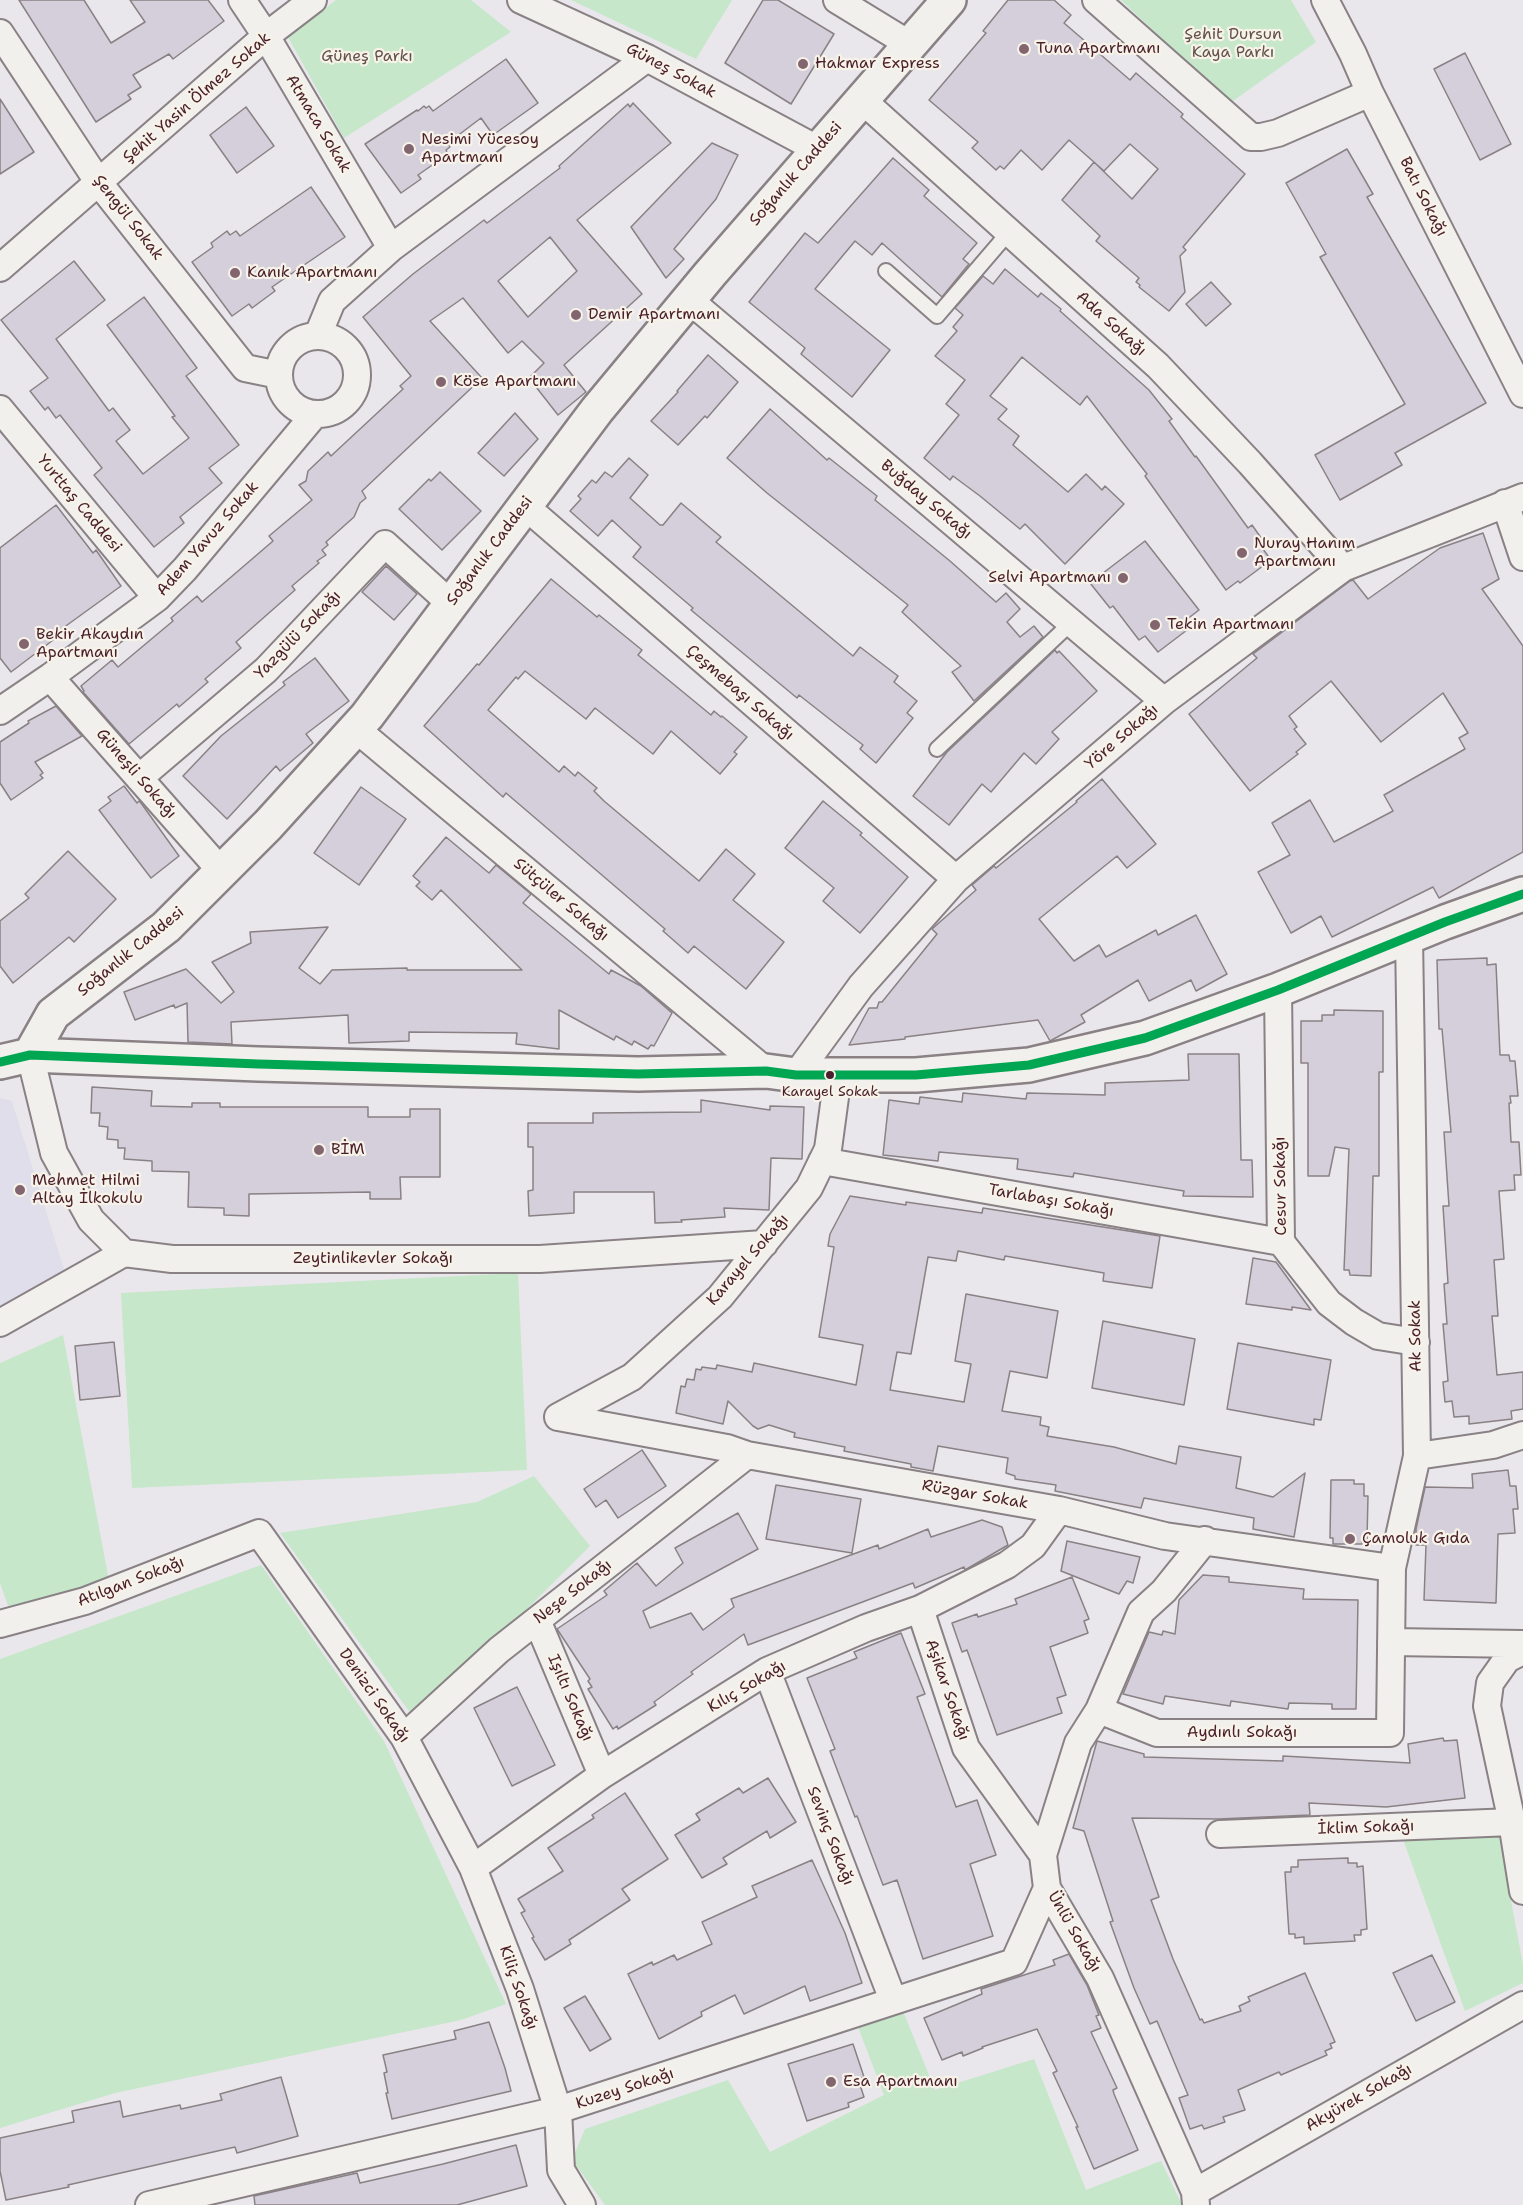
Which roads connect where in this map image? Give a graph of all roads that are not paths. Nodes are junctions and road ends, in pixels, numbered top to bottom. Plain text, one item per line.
1 (242, 0) edge
2 (313, 0) edge
3 (521, 0) edge
4 (837, 0) edge
5 (949, 0) edge
6 (1096, 0) edge
7 (1325, 0) edge
8 (0, 33) edge
9 (266, 36) junction
10 (909, 44) junction
11 (647, 58) junction
12 (1370, 93) junction
13 (861, 99) junction
14 (817, 149) junction
15 (99, 183) junction
16 (1010, 232) junction
17 (391, 248) junction
18 (0, 268) edge
19 (886, 271) dead end
20 (688, 300) junction
21 (318, 335) junction
22 (279, 375) junction
23 (1523, 394) edge
24 (0, 409) edge
25 (315, 414) junction
26 (1514, 500) edge
27 (525, 506) junction
28 (1523, 557) edge
29 (1343, 568) junction
30 (158, 598) junction
31 (451, 604) junction
32 (1071, 623) junction
33 (50, 677) junction
34 (1164, 701) junction
35 (3, 704) edge
36 (356, 729) junction
37 (937, 748) dead end
38 (139, 778) junction
39 (222, 872) junction
40 (956, 879) junction
41 (1523, 894) edge
42 (1409, 936) junction
43 (1278, 990) junction
44 (15, 1059) edge
45 (781, 1073) junction
46 (838, 1075) junction
47 (822, 1161) junction
48 (1281, 1242) junction
49 (764, 1244) junction
50 (124, 1252) junction
51 (0, 1323) edge
52 (1416, 1342) junction
53 (558, 1417) joint
54 (1523, 1435) edge
55 (747, 1455) junction
56 (1417, 1456) junction
57 (1059, 1510) junction
58 (259, 1533) joint
59 (1205, 1540) junction
60 (1392, 1568) junction
61 (920, 1610) junction
62 (537, 1620) junction
63 (0, 1624) edge
64 (1391, 1642) junction
65 (1523, 1644) edge
66 (1523, 1651) edge
67 (767, 1671) junction
68 (1099, 1710) junction
69 (1390, 1733) joint
70 (404, 1737) junction
71 (602, 1775) junction
72 (1512, 1822) junction
73 (1220, 1834) dead end
74 (1043, 1855) junction
75 (473, 1868) junction
76 (1047, 1888) junction
77 (1523, 1891) edge
78 (893, 2000) junction
79 (1523, 2005) edge
80 (558, 2110) junction
81 (1196, 2198) edge
82 (149, 2205) edge
83 (582, 2205) edge

1 - 9 street, Atmaca Sokak
2 - 9 street, Şehit Yasin Ölmez Sokak
3 - 11 street, Güneş Sokak
4 - 10 street
5 - 10 street, Soğanlık Caddesi
6 - 12 street
7 - 12 street, Batı Sokağı
8 - 15 street, Şengül Sokak
9 - 15 street, Şehit Yasin Ölmez Sokak
9 - 17 street, Atmaca Sokak
10 - 13 street, Soğanlık Caddesi
11 - 14 street, Güneş Sokak
11 - 17 street
12 - 23 street, Batı Sokağı
13 - 14 street, Soğanlık Caddesi
13 - 16 street, Ada Sokağı
14 - 20 street, Soğanlık Caddesi
15 - 18 street, Şehit Yasin Ölmez Sokak
15 - 22 street, Şengül Sokak
16 - 19 lane
16 - 29 street, Ada Sokağı
17 - 21 street
20 - 27 street, Soğanlık Caddesi
20 - 32 street, Buğday Sokağı
21 - 22 street
21 - 25 street
22 - 25 street
24 - 30 street, Yurttaş Caddesi
25 - 30 street, Adem Yavuz Sokak
26 - 28 street
26 - 29 street, Yöre Sokağı
27 - 31 street, Soğanlık Caddesi
27 - 40 street, Çeşmebaşı Sokağı
29 - 34 street, Yöre Sokağı
30 - 33 street, Adem Yavuz Sokak
31 - 36 street, Soğanlık Caddesi
31 - 38 street, Yazgülü Sokağı
32 - 34 street, Buğday Sokağı
32 - 37 lane
33 - 35 street, Adem Yavuz Sokak
33 - 38 street, Güneşli Sokağı
34 - 40 street, Yöre Sokağı
36 - 39 street, Soğanlık Caddesi
36 - 45 street, Sütçüler Sokağı
38 - 39 street, Güneşli Sokağı
39 - 44 street, Soğanlık Caddesi
40 - 45 street, Yöre Sokağı
41 - 42 street
42 - 43 street
42 - 52 street, Ak Sokak
43 - 46 street
43 - 48 street, Cesur Sokağı
44 - 45 street
44 - 50 street
45 - 46 street
46 - 47 street, Karayel Sokağı
47 - 48 street, Tarlabaşı Sokağı
47 - 49 street, Karayel Sokağı
48 - 52 street, Cesur Sokağı
49 - 50 street, Zeytinlikevler Sokağı
49 - 53 street, Karayel Sokağı
50 - 51 street
52 - 56 street, Ak Sokak
53 - 55 street, Rüzgar Sokak
54 - 56 street
55 - 57 street, Rüzgar Sokak
55 - 62 street, Neşe Sokağı
56 - 60 street, Ak Sokak
57 - 59 street, Rüzgar Sokak
57 - 61 street, Kılıç Sokağı
58 - 63 street, Atılgan Sokağı
58 - 70 street, Denizci Sokağı
59 - 60 street, Rüzgar Sokak
59 - 68 street, Ünlü Sokağı
60 - 64 street, Ak Sokak
61 - 67 street, Kılıç Sokağı
61 - 74 street, Aşikar Sokağı
62 - 70 street, Neşe Sokağı
62 - 71 street, Işıltı Sokağı
64 - 65 street
64 - 69 street, Ak Sokak
66 - 72 street
67 - 71 street, Kılıç Sokağı
67 - 78 street, Sevinç Sokağı
68 - 69 street, Aydınlı Sokağı
68 - 74 street, Ünlü Sokağı
70 - 75 street, Denizci Sokağı
71 - 75 street, Kılıç Sokağı
72 - 73 street, İklim Sokağı
72 - 77 street
74 - 76 street, Ünlü Sokağı
75 - 80 street, Kiliç Sokağı
76 - 78 street, Kuzey Sokağı
76 - 81 street, Ünlü Sokağı
78 - 80 street, Kuzey Sokağı
79 - 81 street, Akyürek Sokağı
80 - 82 street, Kuzey Sokağı
80 - 83 street, Kiliç Sokağı

